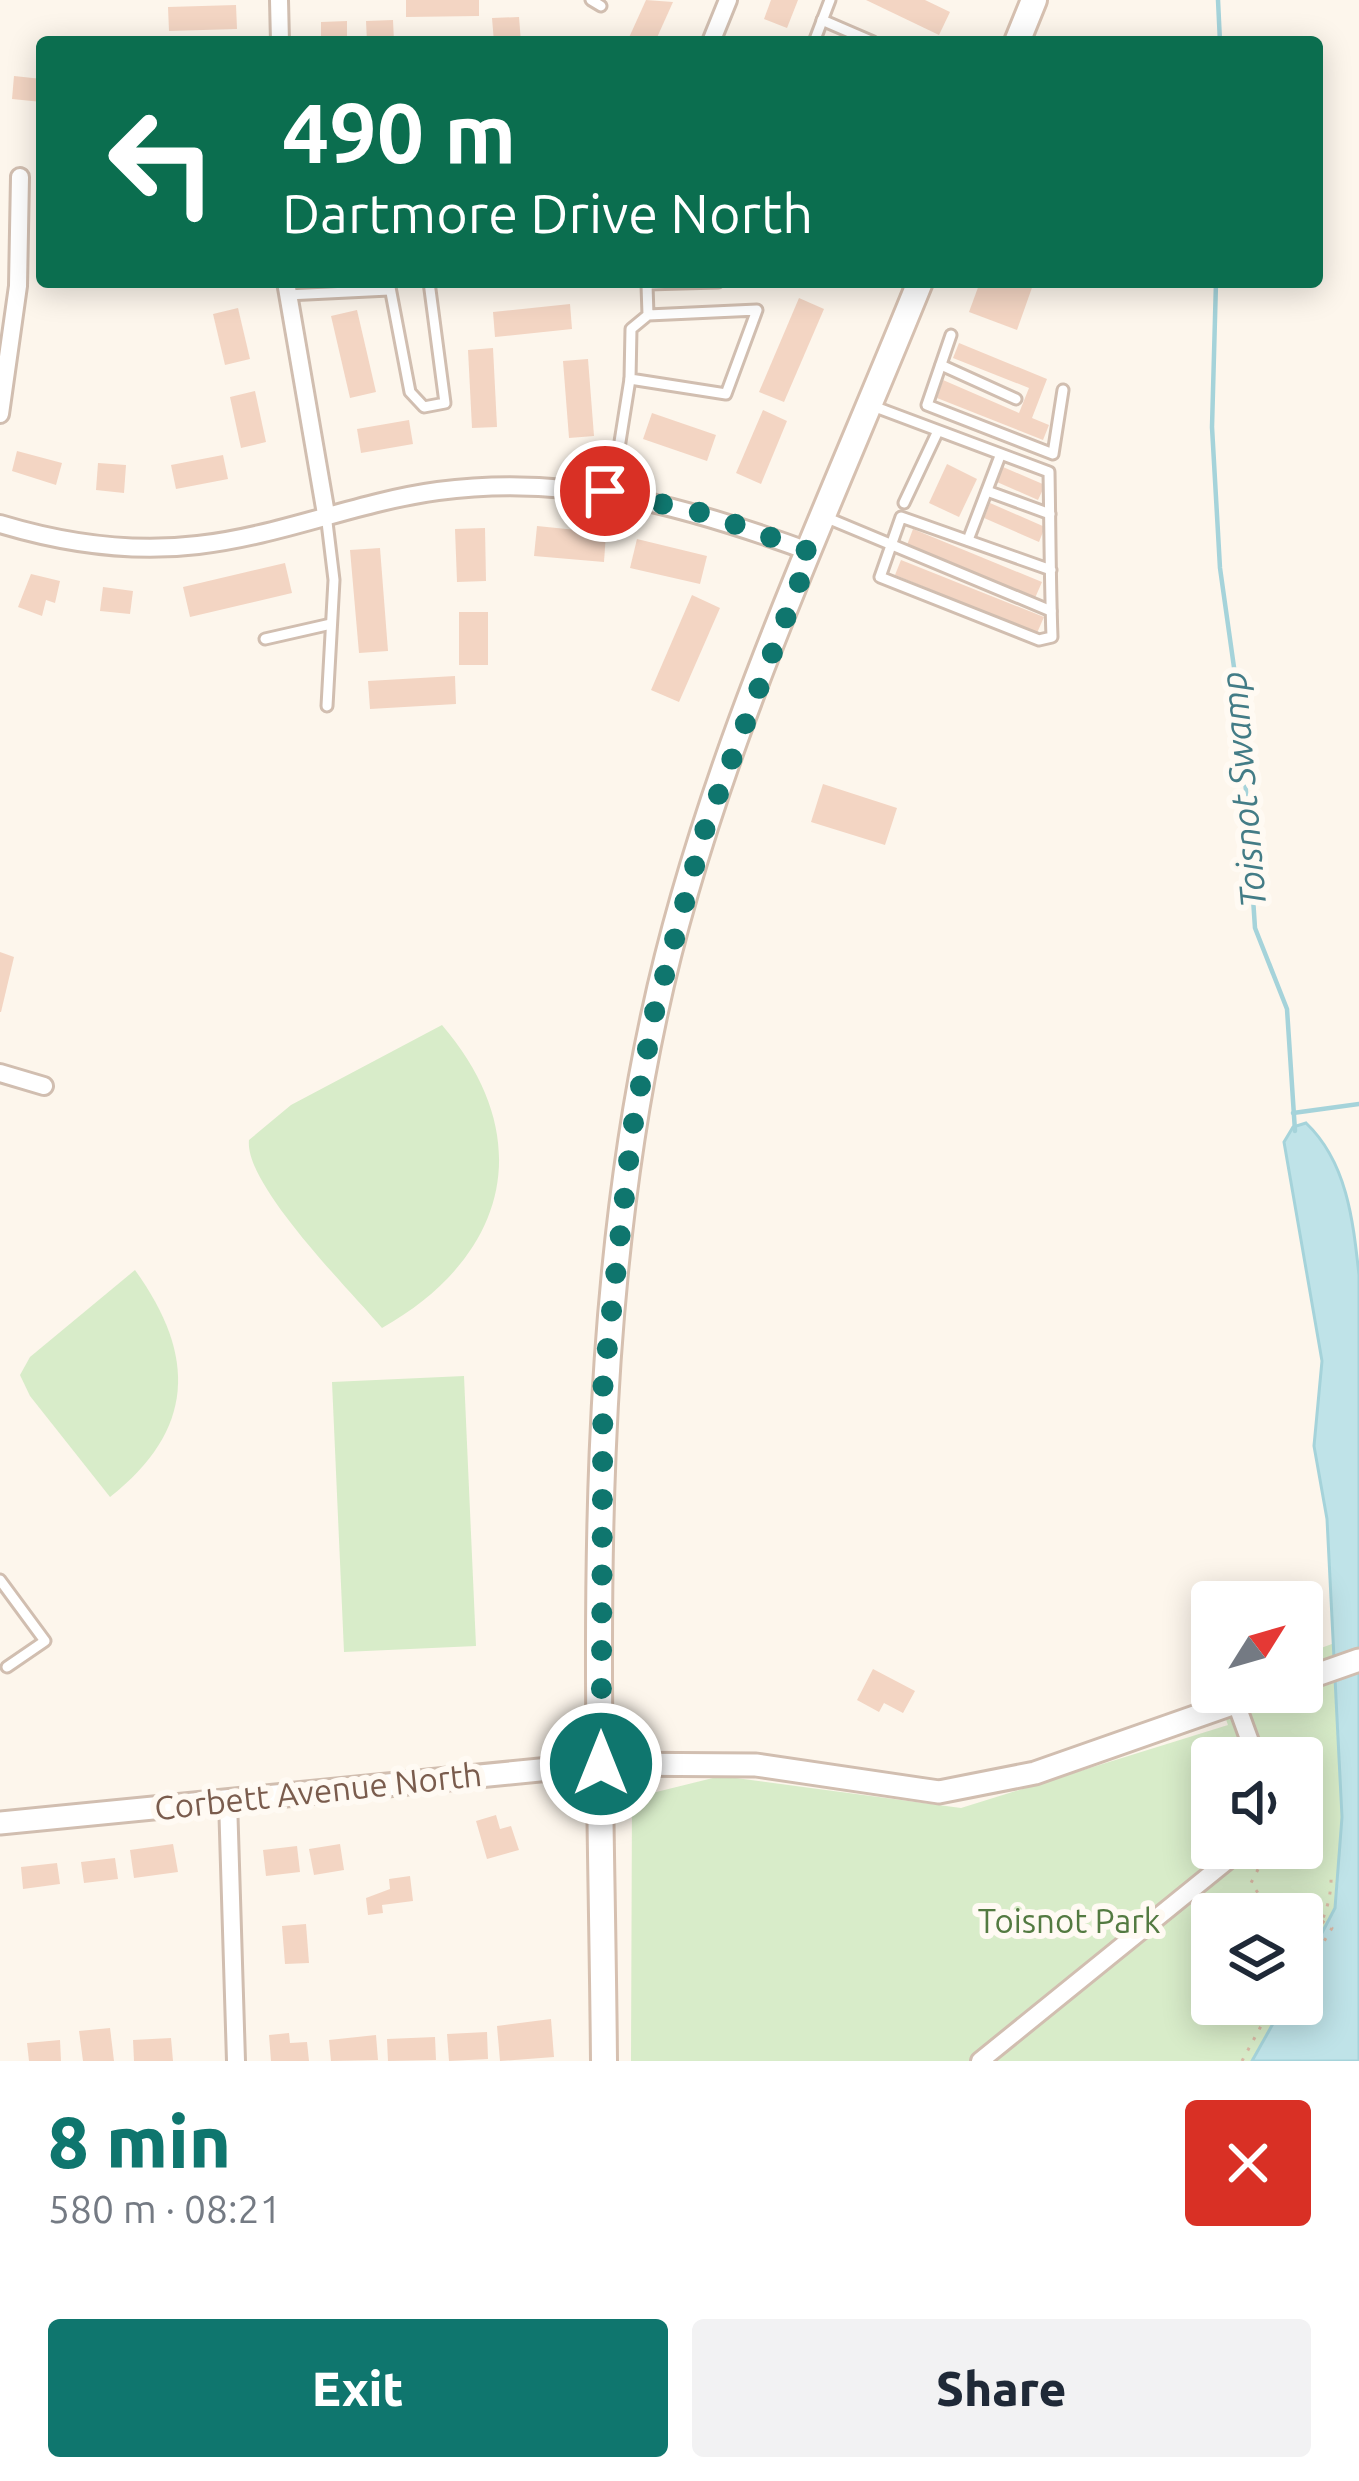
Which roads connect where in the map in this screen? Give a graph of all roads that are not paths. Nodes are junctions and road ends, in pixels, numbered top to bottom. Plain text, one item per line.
1 (279, 0) edge
2 (728, 0) edge
3 (830, 0) edge
4 (1034, 0) edge
5 (822, 20) junction
6 (280, 36) edge
7 (713, 36) edge
8 (816, 36) edge
9 (860, 36) edge
10 (1019, 36) edge
11 (20, 176) dead end
12 (320, 288) edge
13 (389, 288) edge
14 (430, 288) edge
15 (647, 288) edge
16 (918, 288) edge
17 (286, 289) edge
18 (648, 315) junction
19 (952, 335) dead end
20 (941, 365) junction
21 (630, 379) junction
22 (1063, 390) dead end
23 (1016, 398) dead end
24 (870, 405) junction
25 (0, 414) edge
26 (937, 433) junction
27 (1053, 454) junction
28 (1000, 456) junction
29 (1049, 472) junction
30 (987, 491) junction
31 (612, 492) junction
32 (904, 503) dead end
33 (326, 514) junction
34 (1050, 514) junction
35 (825, 518) junction
36 (0, 524) edge
37 (968, 540) junction
38 (891, 546) junction
39 (811, 552) junction
40 (1051, 569) junction
41 (1051, 611) junction
42 (331, 624) junction
43 (265, 639) dead end
44 (328, 706) dead end
45 (0, 1073) edge
46 (44, 1086) dead end
47 (0, 1580) edge
48 (1359, 1660) edge
49 (7, 1667) dead end
50 (1323, 1672) edge
51 (1205, 1713) edge
52 (601, 1764) junction
53 (228, 1800) junction
54 (0, 1823) edge
55 (1217, 1869) edge
56 (236, 2061) edge
57 (604, 2061) edge
58 (980, 2061) edge

1 - 6 street
2 - 7 street
3 - 5 lane
4 - 10 main road
5 - 8 lane
5 - 9 lane
11 - 25 street
12 - 17 lane
13 - 14 lane
15 - 18 lane
16 - 24 main road
17 - 33 street
18 - 21 lane
18 - 21 lane
19 - 20 lane
20 - 23 lane
20 - 27 lane
21 - 31 lane
22 - 27 lane
24 - 26 lane
24 - 35 main road
26 - 28 lane
26 - 32 lane
27 - 29 lane
28 - 29 lane
28 - 30 lane
29 - 34 lane
30 - 34 lane
30 - 37 lane
31 - 33 street
31 - 39 street
33 - 36 street
33 - 42 lane
34 - 40 lane
35 - 38 lane
35 - 39 main road
37 - 38 lane
37 - 40 lane
38 - 41 lane
38 - 41 lane
39 - 52 main road
40 - 41 lane
42 - 43 lane
42 - 44 lane
45 - 46 street
47 - 49 lane
48 - 50 street
51 - 52 street, Corbett Avenue North
52 - 53 street, Corbett Avenue North
52 - 57 main road
53 - 54 street, Corbett Avenue North
53 - 56 street
55 - 58 street

